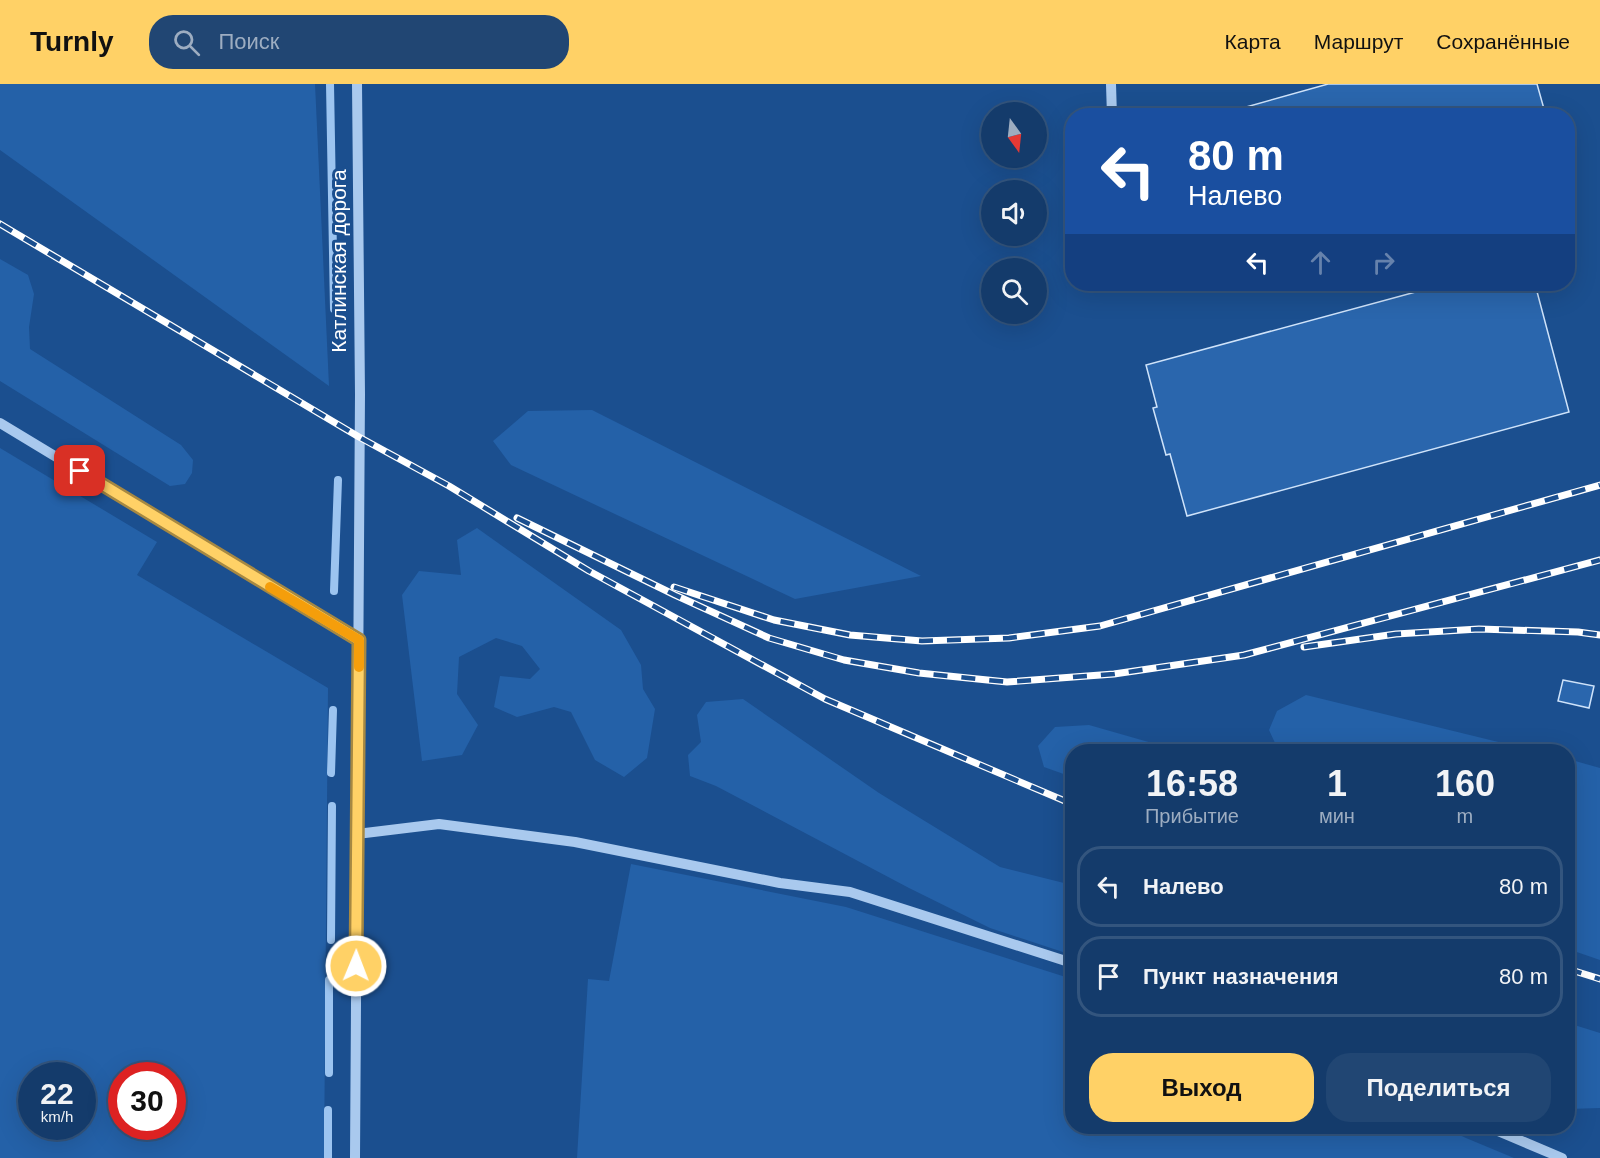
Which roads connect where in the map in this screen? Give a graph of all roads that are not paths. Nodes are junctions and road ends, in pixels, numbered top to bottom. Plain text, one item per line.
1 (357, 84) edge
2 (1111, 84) edge
3 (1112, 108) edge
4 (0, 423) edge
5 (359, 640) junction
6 (357, 834) junction
7 (1065, 961) edge
8 (1504, 1134) edge
9 (355, 1158) edge
10 (1562, 1158) edge

1 - 5 street, Катлинская дорога
2 - 3 street
4 - 5 street
5 - 6 street, Катлинская дорога
6 - 7 street
6 - 9 street, Катлинская дорога
8 - 10 street

